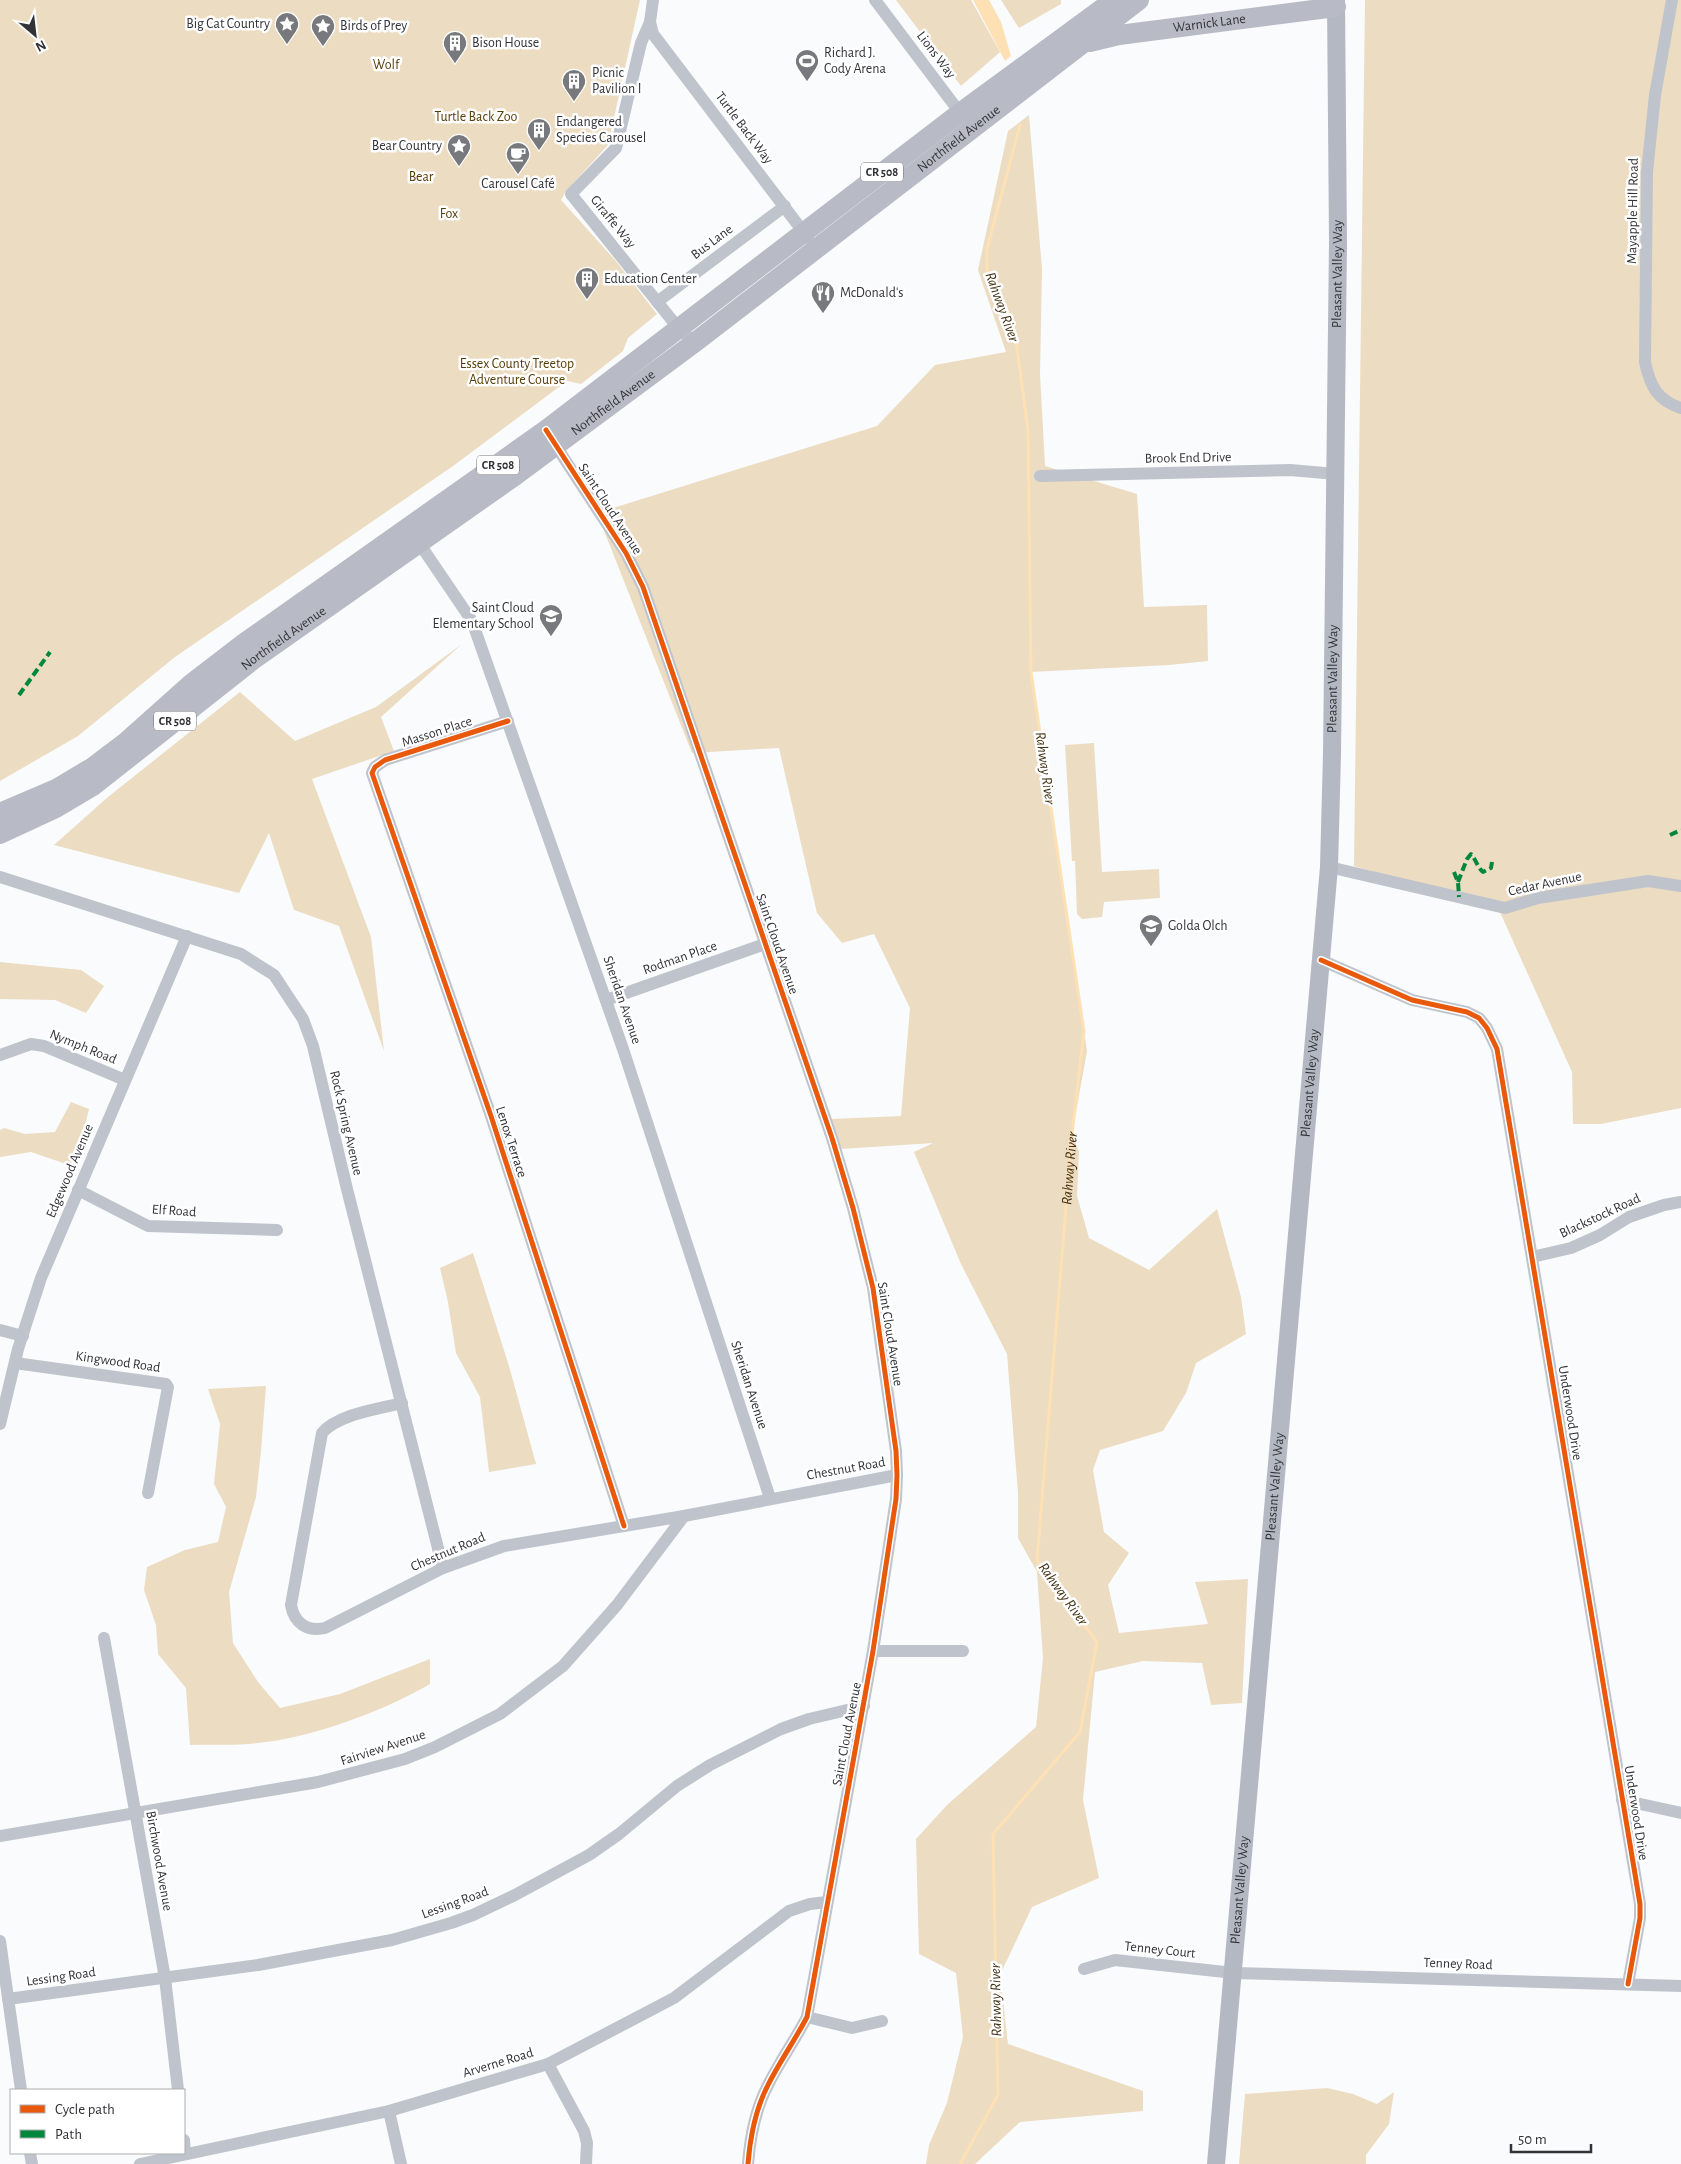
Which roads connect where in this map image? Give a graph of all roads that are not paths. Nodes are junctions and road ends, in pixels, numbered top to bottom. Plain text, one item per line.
1 (653, 0) edge
2 (875, 0) edge
3 (1139, 0) edge
4 (1672, 0) edge
5 (1336, 4) edge
6 (1108, 11) edge
7 (650, 22) junction
8 (1083, 43) junction
9 (960, 113) junction
10 (972, 129) junction
11 (785, 206) junction
12 (804, 232) junction
13 (816, 250) junction
14 (657, 302) junction
15 (680, 329) junction
16 (694, 343) junction
17 (1681, 408) edge
18 (550, 438) junction
19 (1336, 474) junction
20 (1040, 476) dead end
21 (415, 536) junction
22 (508, 721) junction
23 (374, 768) joint
24 (0, 813) edge
25 (0, 834) edge
26 (1329, 868) junction
27 (0, 877) edge
28 (1681, 886) edge
29 (187, 936) junction
30 (765, 944) junction
31 (1321, 960) junction
32 (606, 1000) junction
33 (0, 1055) edge
34 (125, 1080) junction
35 (78, 1190) junction
36 (1681, 1202) edge
37 (277, 1230) dead end
38 (1532, 1257) junction
39 (0, 1330) edge
40 (23, 1336) junction
41 (15, 1363) junction
42 (402, 1403) junction
43 (0, 1424) edge
44 (896, 1475) junction
45 (148, 1493) dead end
46 (770, 1498) junction
47 (684, 1516) junction
48 (624, 1526) junction
49 (443, 1568) junction
50 (104, 1638) dead end
51 (873, 1651) junction
52 (963, 1651) dead end
53 (864, 1706) junction
54 (1622, 1800) junction
55 (1681, 1813) edge
56 (136, 1814) junction
57 (0, 1836) edge
58 (827, 1902) junction
59 (0, 1941) edge
60 (1084, 1969) dead end
61 (1234, 1972) junction
62 (165, 1978) junction
63 (1628, 1984) junction
64 (1681, 1986) edge
65 (6, 2002) edge
66 (807, 2016) junction
67 (882, 2021) dead end
68 (548, 2064) junction
69 (21, 2089) edge
70 (178, 2089) edge
71 (389, 2111) junction
72 (185, 2153) edge
73 (181, 2154) edge
74 (140, 2164) edge
75 (402, 2164) edge
76 (586, 2164) edge
77 (748, 2164) edge
78 (1216, 2164) edge

1 - 7 street, Giraffe Way
2 - 9 street, Lions Way
3 - 6 main road, Northfield Avenue / CR 508
4 - 17 street, Mayapple Hill Road
5 - 8 main road, Warnick Lane
5 - 19 main road, Pleasant Valley Way
6 - 8 main road, Northfield Avenue / CR 508
6 - 9 main road, Northfield Avenue / CR 508
7 - 11 street, Turtle Back Way
7 - 14 street, Giraffe Way
8 - 10 main road, Northfield Avenue / CR 508
9 - 10 street, Lions Way
9 - 12 main road, Northfield Avenue / CR 508
10 - 13 main road, Northfield Avenue / CR 508
11 - 12 street, Turtle Back Way
11 - 14 street, Bus Lane
12 - 13 street, Turtle Back Way
12 - 15 main road, Northfield Avenue / CR 508
13 - 16 main road, Northfield Avenue / CR 508
14 - 15 street, Giraffe Way
15 - 16 street, Giraffe Way
15 - 18 main road, Northfield Avenue / CR 508
16 - 18 main road, Northfield Avenue / CR 508
18 - 21 main road, Northfield Avenue / CR 508
18 - 30 street, Saint Cloud Avenue
19 - 20 street, Brook End Drive
19 - 26 main road, Pleasant Valley Way
21 - 22 street, Sheridan Avenue
21 - 24 main road, Northfield Avenue / CR 508
21 - 25 main road, Northfield Avenue / CR 508
22 - 23 street, Masson Place
22 - 32 street, Sheridan Avenue
23 - 48 street, Lenox Terrace
26 - 28 street, Cedar Avenue
26 - 31 main road, Pleasant Valley Way
27 - 29 street, Rock Spring Avenue
29 - 34 street, Edgewood Avenue
29 - 42 street, Rock Spring Avenue
30 - 32 street, Rodman Place
30 - 44 street, Saint Cloud Avenue
31 - 38 street, Underwood Drive
31 - 61 main road, Pleasant Valley Way
32 - 46 street, Sheridan Avenue
33 - 34 street, Nymph Road
34 - 35 street, Edgewood Avenue
35 - 37 street, Elf Road
35 - 40 street, Edgewood Avenue
36 - 38 street, Blackstock Road
38 - 54 street, Underwood Drive
39 - 40 street
40 - 41 street, Edgewood Avenue
41 - 43 street, Edgewood Avenue
41 - 45 street, Kingwood Road
42 - 49 street, Rock Spring Avenue
42 - 49 street, Chestnut Road
44 - 46 street, Chestnut Road
44 - 51 street, Saint Cloud Avenue
46 - 47 street, Chestnut Road
47 - 48 street, Chestnut Road
47 - 56 street, Fairview Avenue
48 - 49 street, Chestnut Road
50 - 56 street, Birchwood Avenue
51 - 52 street
51 - 53 street, Saint Cloud Avenue
53 - 58 street, Saint Cloud Avenue
53 - 62 street, Lessing Road
54 - 55 street
54 - 63 street, Underwood Drive
56 - 57 street, Fairview Avenue
56 - 62 street, Birchwood Avenue
58 - 66 street, Saint Cloud Avenue
58 - 68 street, Arverne Road
59 - 65 street
60 - 61 street, Tenney Court
61 - 63 street, Tenney Road
61 - 78 main road, Pleasant Valley Way
62 - 65 street, Lessing Road
62 - 70 street, Birchwood Avenue
63 - 64 street, Tenney Road
65 - 69 street
66 - 67 street
66 - 77 street, Saint Cloud Avenue
68 - 71 street, Arverne Road
68 - 76 street
71 - 72 street, Arverne Road
71 - 75 street
73 - 74 street, Arverne Road

